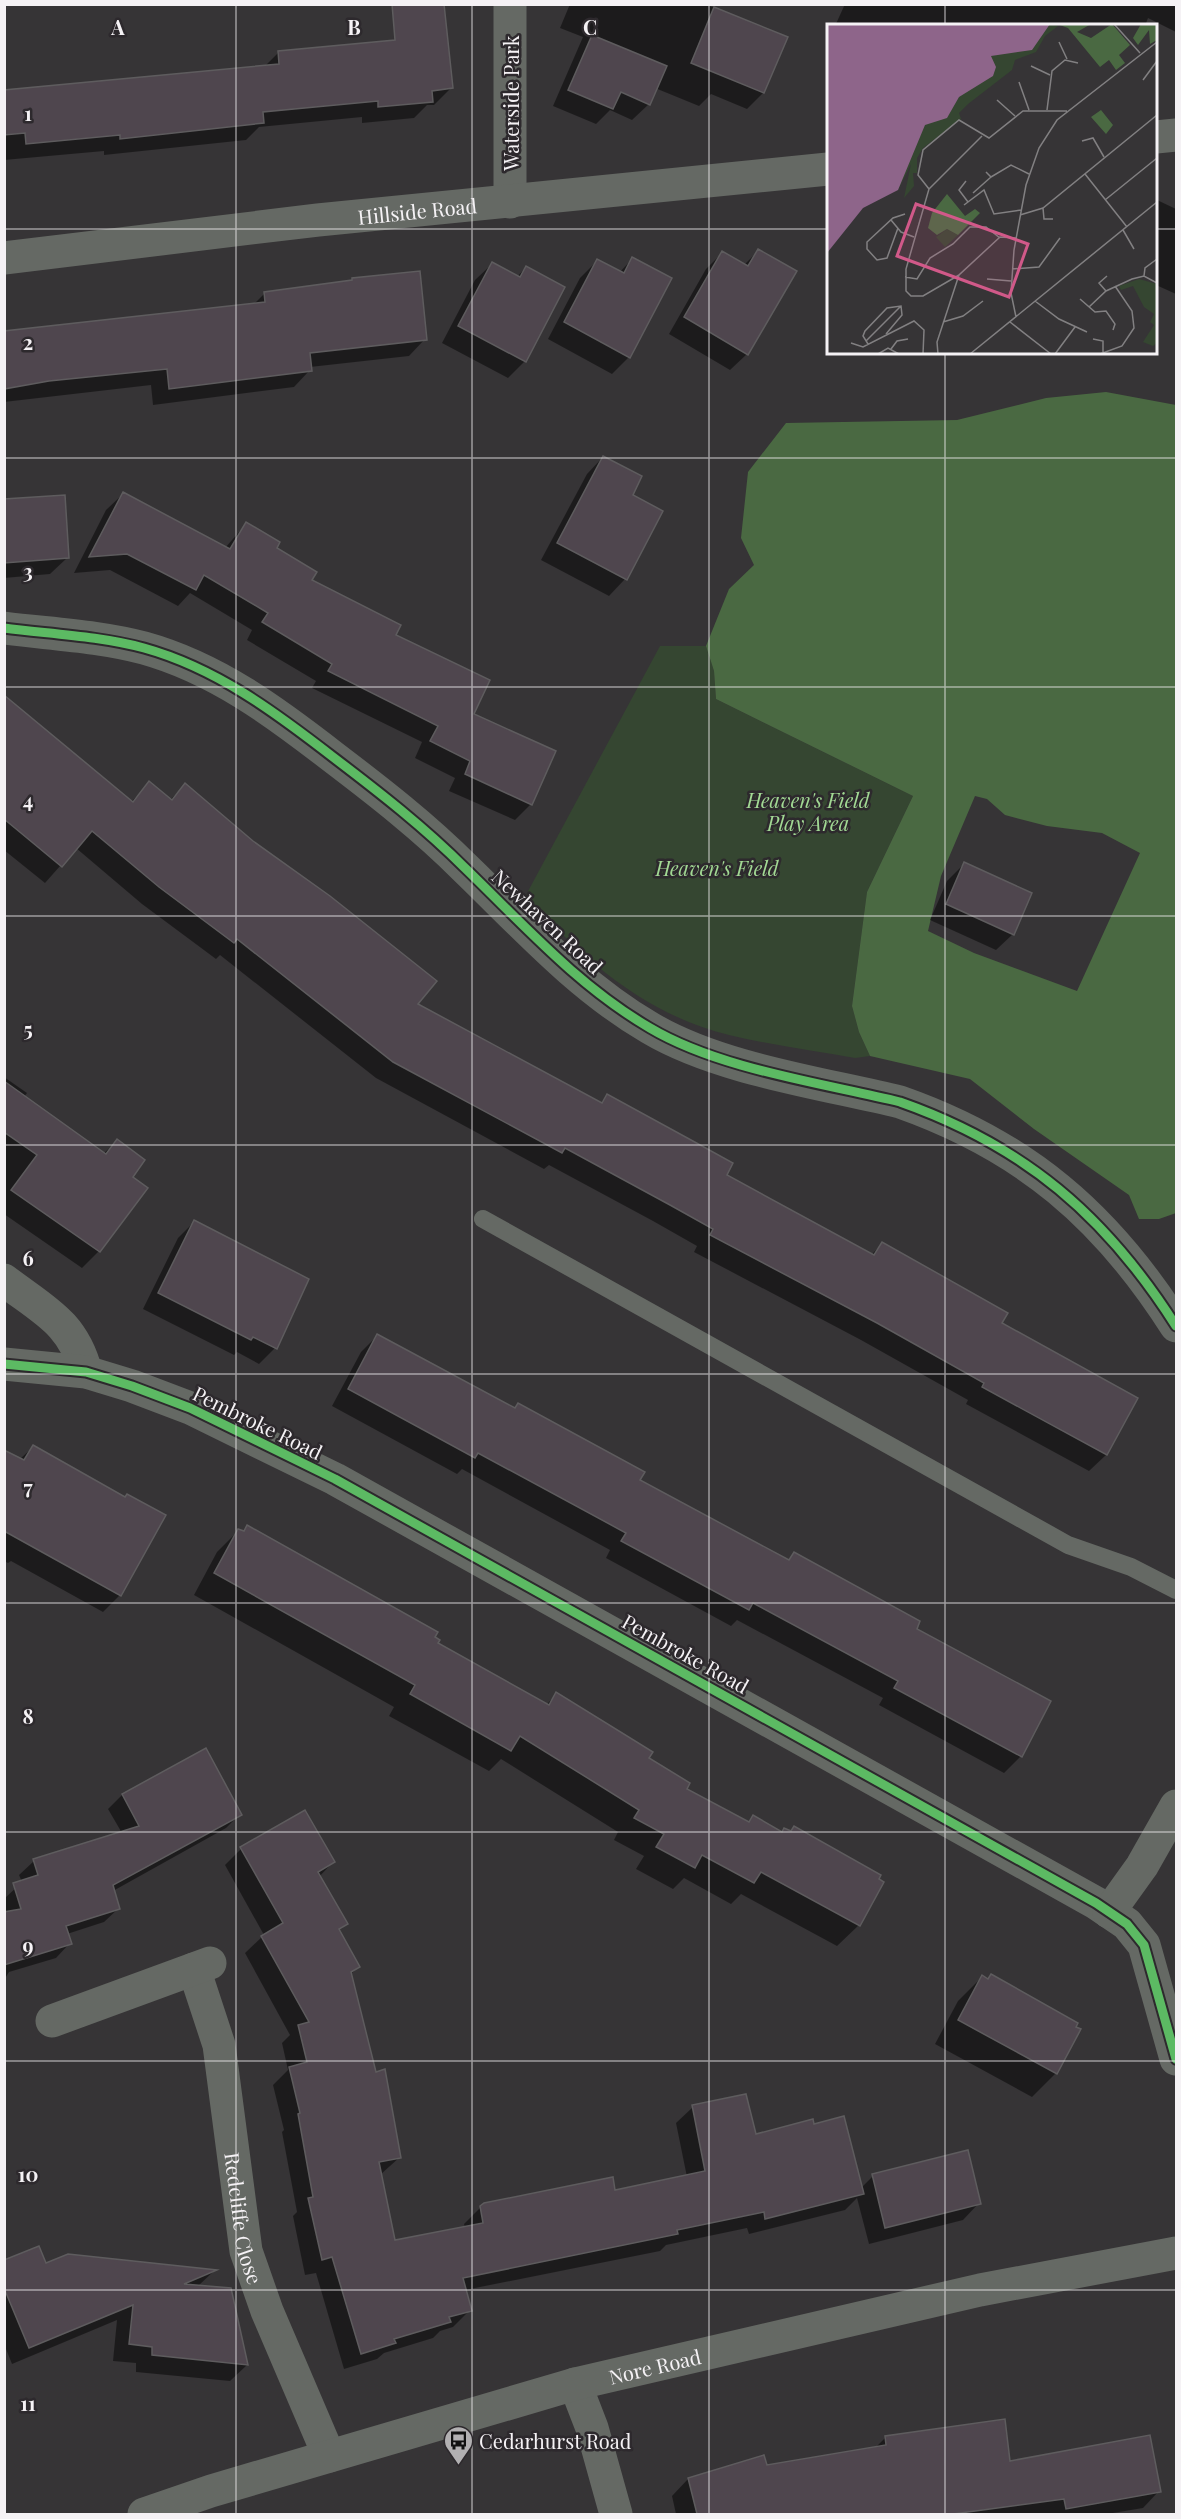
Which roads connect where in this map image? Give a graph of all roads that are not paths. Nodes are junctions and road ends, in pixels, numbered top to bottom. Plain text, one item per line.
1 (510, 4) edge
2 (1176, 135) edge
3 (1157, 137) edge
4 (827, 169) edge
5 (510, 202) junction
6 (4, 258) edge
7 (4, 628) edge
8 (483, 1219) dead end
9 (4, 1280) edge
10 (1176, 1326) edge
11 (4, 1364) edge
12 (86, 1372) junction
13 (1176, 1590) edge
14 (1176, 1806) edge
15 (1109, 1912) junction
16 (52, 2021) dead end
17 (1176, 2059) edge
18 (1176, 2253) edge
19 (575, 2384) junction
20 (329, 2456) junction
21 (144, 2514) edge
22 (616, 2514) edge

1 - 5 street, Waterside Park
2 - 3 street
4 - 5 street, Hillside Road
5 - 6 street, Hillside Road
7 - 10 street, Newhaven Road
8 - 13 lane
9 - 12 street
11 - 12 street
12 - 15 street, Pembroke Road
14 - 15 street
15 - 17 street, Pembroke Road
16 - 20 street, Redcliffe Close
18 - 19 street, Nore Road
19 - 20 street, Nore Road
19 - 22 street
20 - 21 street, Nore Road

